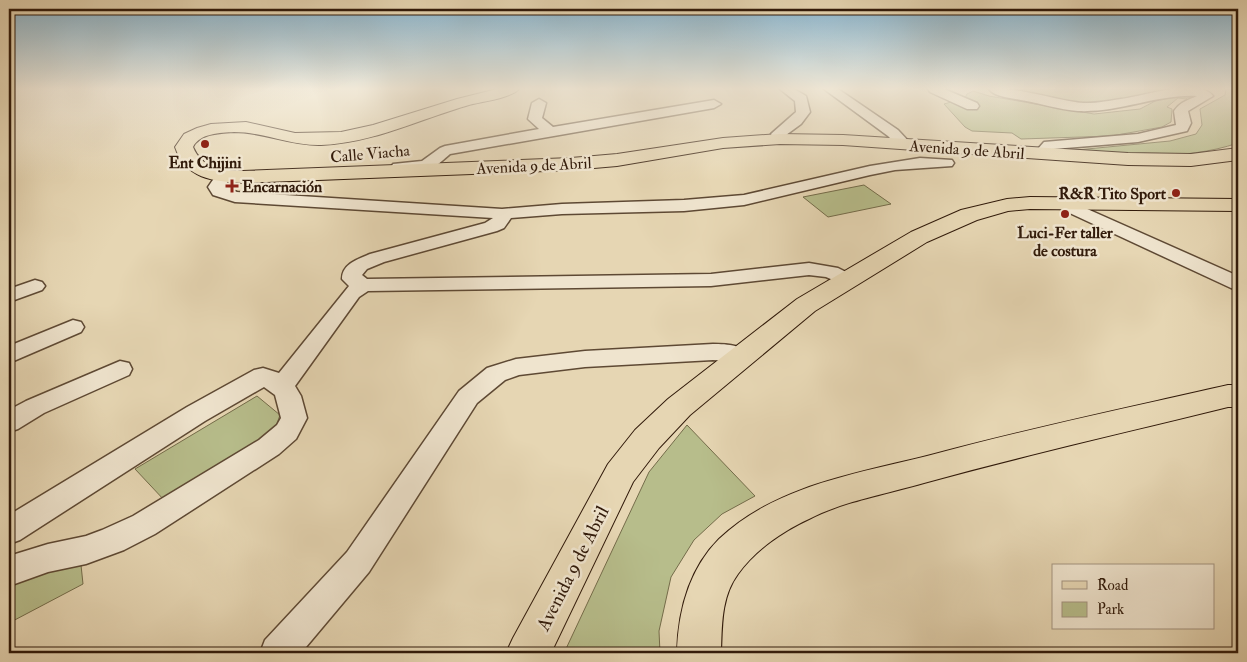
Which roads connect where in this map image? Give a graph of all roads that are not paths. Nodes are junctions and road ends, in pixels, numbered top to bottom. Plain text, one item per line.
1 (410, 120) edge
2 (536, 120) edge
3 (621, 120) edge
4 (797, 120) edge
5 (875, 120) edge
6 (1183, 120) edge
7 (550, 132) junction
8 (780, 139) junction
9 (904, 145) junction
10 (1045, 154) junction
11 (1238, 154) edge
12 (946, 163) dead end
13 (321, 175) junction
14 (223, 177) junction
15 (1068, 205) junction
16 (1238, 205) edge
17 (502, 214) junction
18 (847, 280) junction
19 (1238, 284) edge
20 (363, 285) junction
21 (35, 286) dead end
22 (9, 296) edge
23 (73, 327) dead end
24 (9, 355) edge
25 (742, 358) junction
26 (120, 369) dead end
27 (283, 385) junction
28 (1238, 396) edge
29 (9, 422) edge
30 (9, 531) edge
31 (9, 571) edge
32 (278, 653) edge
33 (528, 653) edge
34 (699, 653) edge

1 - 14 main road, Avenida 9 de Abril
2 - 7 street
3 - 7 street, Calle Viacha
4 - 8 street
5 - 9 street
6 - 10 street
7 - 13 street, Calle Viacha
8 - 9 main road, Avenida 9 de Abril
8 - 13 main road, Avenida 9 de Abril
9 - 10 main road, Avenida 9 de Abril
10 - 11 main road, Avenida 9 de Abril
12 - 17 street
13 - 14 main road, Avenida 9 de Abril
14 - 17 street
15 - 16 main road, Avenida 9 de Abril
15 - 18 main road, Avenida 9 de Abril
15 - 19 street
17 - 20 street
18 - 20 street
18 - 25 main road, Avenida 9 de Abril
20 - 27 street
21 - 22 street
23 - 24 street
25 - 32 street
25 - 33 main road, Avenida 9 de Abril
26 - 29 street
27 - 30 street
27 - 31 street
28 - 34 main road

